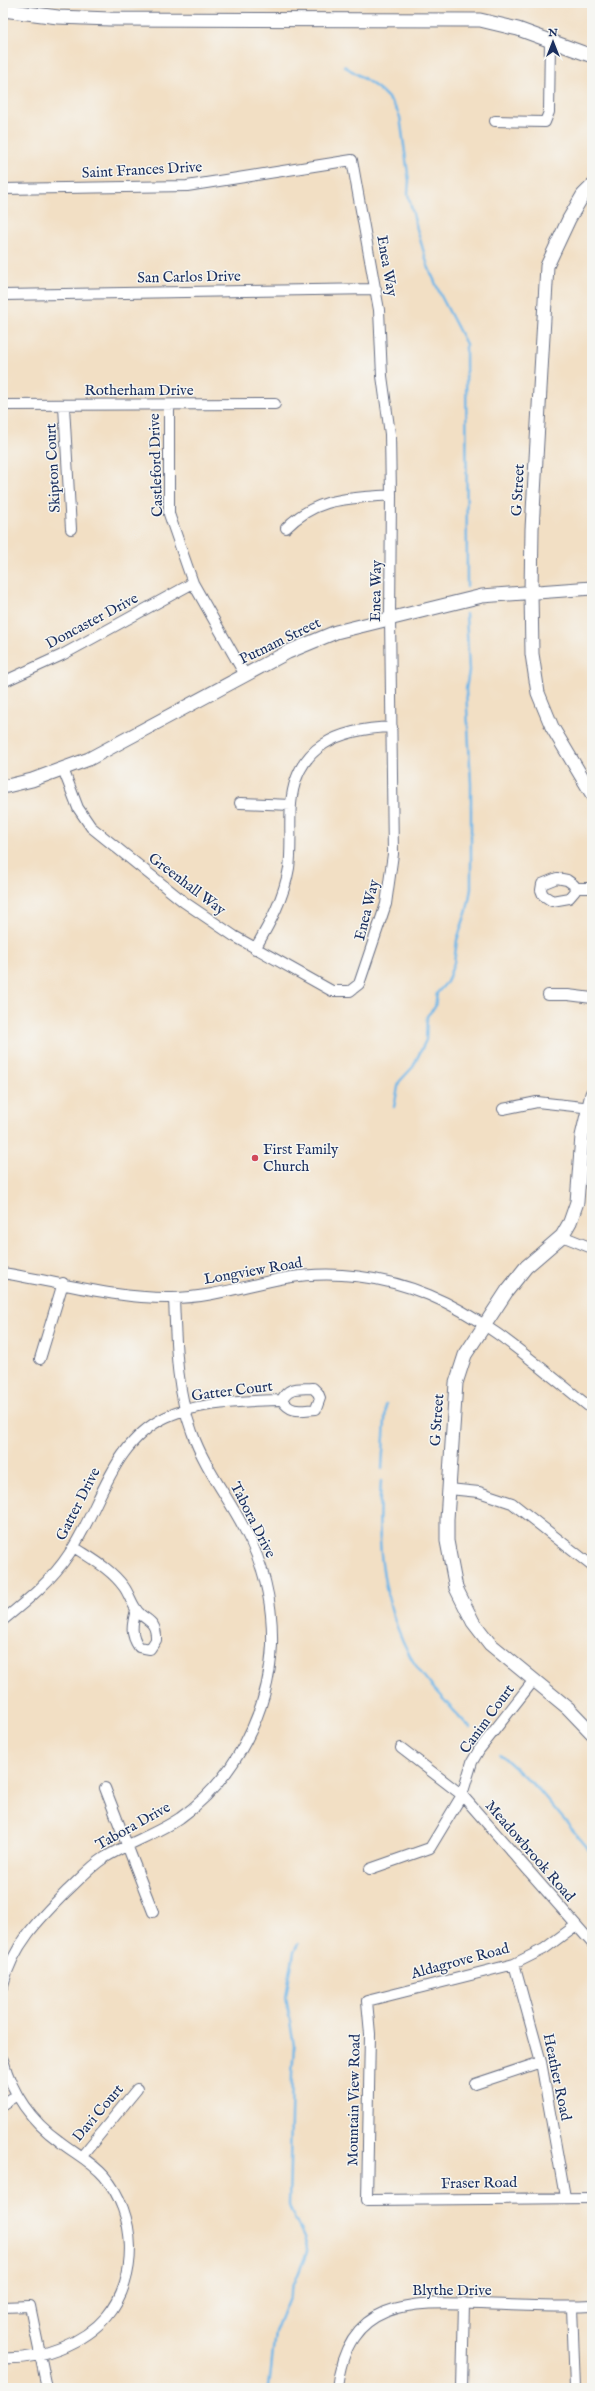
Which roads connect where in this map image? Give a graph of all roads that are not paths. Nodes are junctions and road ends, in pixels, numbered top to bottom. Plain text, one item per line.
1 (3, 10) edge
2 (550, 40) junction
3 (592, 56) edge
4 (495, 121) dead end
5 (352, 160) joint
6 (592, 186) edge
7 (3, 188) edge
8 (376, 289) junction
9 (3, 295) edge
10 (276, 404) dead end
11 (3, 405) edge
12 (169, 405) junction
13 (64, 406) junction
14 (391, 495) junction
15 (286, 528) dead end
16 (71, 529) dead end
17 (193, 583) junction
18 (592, 588) edge
19 (531, 592) junction
20 (390, 617) junction
21 (245, 675) junction
22 (3, 682) edge
23 (392, 727) junction
24 (63, 769) junction
25 (3, 787) edge
26 (592, 794) edge
27 (240, 803) dead end
28 (291, 805) junction
29 (575, 888) dead end
30 (592, 888) edge
31 (255, 949) junction
32 (326, 988) joint
33 (548, 995) dead end
34 (592, 998) edge
35 (592, 1094) edge
36 (590, 1108) edge
37 (503, 1109) dead end
38 (562, 1236) junction
39 (592, 1248) edge
40 (3, 1272) edge
41 (63, 1283) junction
42 (174, 1298) junction
43 (484, 1325) junction
44 (40, 1358) dead end
45 (282, 1400) dead end
46 (592, 1409) edge
47 (185, 1411) junction
48 (449, 1489) junction
49 (74, 1547) junction
50 (592, 1566) edge
51 (136, 1610) dead end
52 (3, 1620) edge
53 (534, 1680) junction
54 (592, 1733) edge
55 (401, 1748) dead end
56 (105, 1788) dead end
57 (462, 1795) junction
58 (128, 1846) junction
59 (370, 1869) dead end
60 (153, 1912) dead end
61 (575, 1926) junction
62 (592, 1943) edge
63 (514, 1964) junction
64 (3, 1985) edge
65 (367, 2001) joint
66 (3, 2060) edge
67 (541, 2062) junction
68 (475, 2084) dead end
69 (137, 2089) dead end
70 (17, 2095) junction
71 (3, 2104) edge
72 (82, 2156) junction
73 (565, 2197) junction
74 (592, 2198) edge
75 (367, 2200) joint
76 (464, 2303) junction
77 (592, 2306) edge
78 (3, 2307) edge
79 (572, 2307) junction
80 (40, 2354) junction
81 (3, 2358) edge
82 (47, 2388) edge
83 (337, 2388) edge
84 (462, 2388) edge
85 (575, 2388) edge

1 - 2 street
2 - 3 street
2 - 4 street
5 - 7 street, Saint Frances Drive
5 - 8 street, Enea Way
6 - 19 street, G Street
8 - 9 street, San Carlos Drive
8 - 14 street, Enea Way
10 - 12 street, Rotherham Drive
11 - 13 street, Rotherham Drive
12 - 13 street, Rotherham Drive
12 - 17 street, Castleford Drive
13 - 16 street, Skipton Court
14 - 15 street
14 - 20 street, Enea Way
17 - 21 street, Castleford Drive
17 - 22 street, Doncaster Drive
18 - 19 street, Putnam Street
19 - 20 street, Putnam Street
19 - 26 street, G Street
20 - 21 street, Putnam Street
20 - 23 street, Enea Way
21 - 24 street, Putnam Street
23 - 28 street
23 - 32 street, Enea Way
24 - 25 street, Putnam Street
24 - 31 street, Greenhall Way
27 - 28 street
28 - 31 street
29 - 30 street
31 - 32 street, Greenhall Way
33 - 34 street
35 - 36 street, G Street
36 - 37 street
36 - 38 street, G Street
38 - 39 street
38 - 43 street, G Street
40 - 41 street, Longview Road
41 - 42 street, Longview Road
41 - 44 street
42 - 43 street, Longview Road
42 - 47 street, Tabora Drive
43 - 46 street, Longview Road
43 - 48 street, G Street
45 - 47 street, Gatter Court
47 - 49 street, Gatter Drive
47 - 58 street, Tabora Drive
48 - 50 street
48 - 53 street, G Street
49 - 51 street
49 - 52 street, Gatter Drive
53 - 54 street, G Street
53 - 57 street, Canim Court
55 - 57 street, Meadowbrook Road
56 - 58 street
57 - 59 street, Canim Court
57 - 61 street, Meadowbrook Road
58 - 60 street
58 - 64 street, Tabora Drive
61 - 62 street, Meadowbrook Road
61 - 63 street, Aldagrove Road
63 - 65 street, Aldagrove Road
63 - 67 street, Heather Road
65 - 75 street, Mountain View Road
66 - 70 street
67 - 68 street
67 - 73 street, Heather Road
69 - 72 street, Davi Court
70 - 71 street
70 - 72 street
72 - 80 street
73 - 74 street, Fraser Road
73 - 75 street, Fraser Road
76 - 79 street, Blythe Drive
76 - 83 street, Blythe Drive
76 - 84 street
77 - 79 street, Blythe Drive
78 - 80 street
79 - 85 street
80 - 81 street
80 - 82 street

